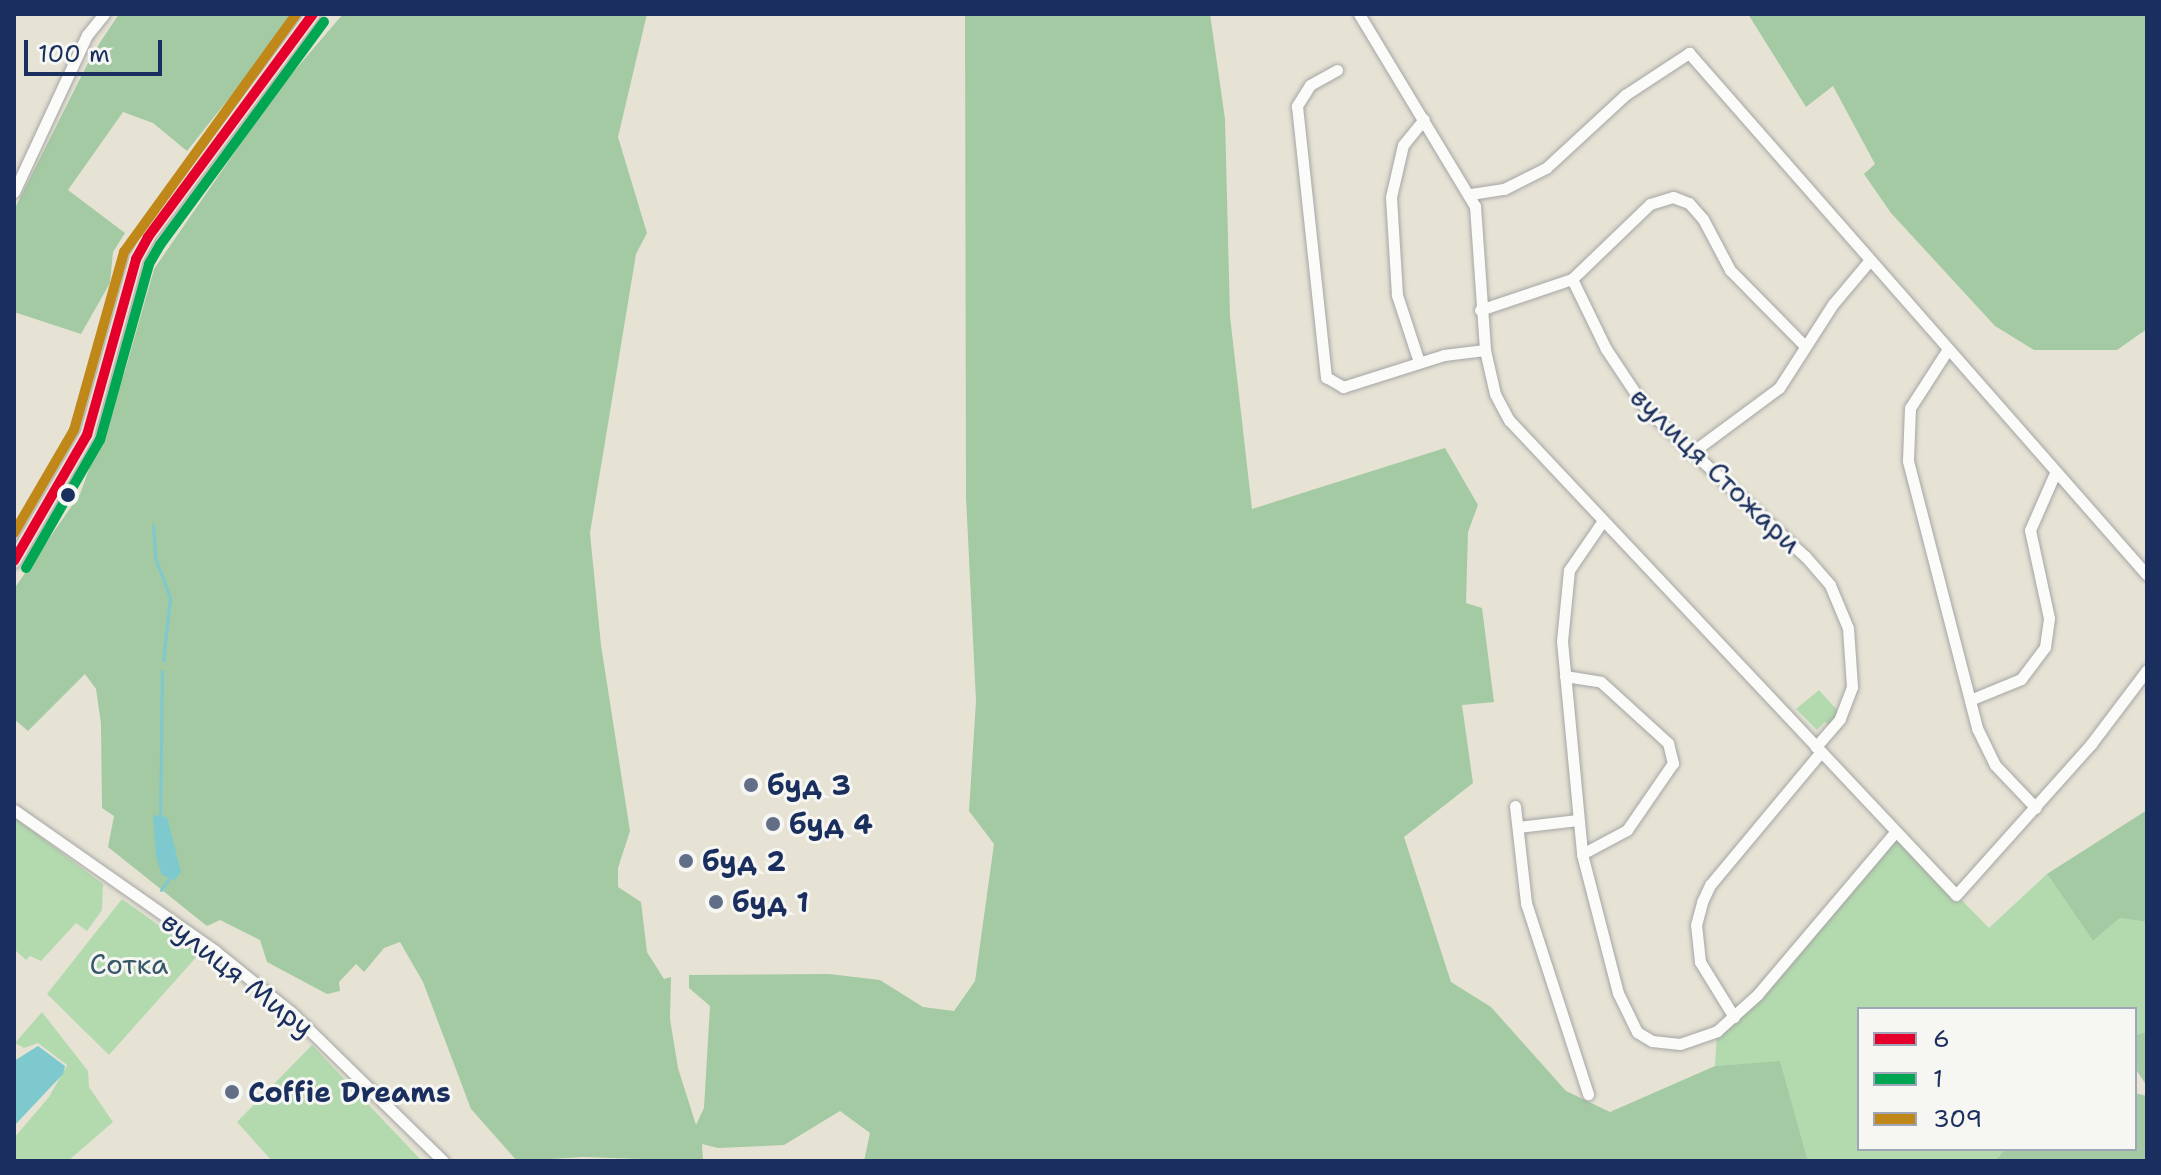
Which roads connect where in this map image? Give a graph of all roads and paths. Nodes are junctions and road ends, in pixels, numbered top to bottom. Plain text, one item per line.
1 (104, 14) edge
2 (313, 14) edge
3 (1359, 14) edge
4 (1337, 70) dead end
5 (1424, 119) junction
6 (14, 192) edge
7 (1471, 194) junction
8 (1870, 260) junction
9 (1572, 279) junction
10 (1480, 310) junction
11 (1804, 345) junction
12 (1948, 349) junction
13 (1485, 350) junction
14 (1419, 362) junction
15 (1691, 453) junction
16 (2055, 473) junction
17 (1602, 522) junction
18 (14, 561) edge
19 (2147, 575) edge
20 (2147, 670) edge
21 (1565, 676) junction
22 (1970, 700) junction
23 (1818, 750) junction
24 (1515, 806) dead end
25 (2036, 808) junction
26 (14, 810) edge
27 (1578, 820) junction
28 (1518, 827) junction
29 (1895, 832) junction
30 (1582, 854) junction
31 (1734, 1017) junction
32 (1588, 1094) dead end
33 (443, 1161) edge

1 - 6 street
2 - 18 main road
3 - 5 street
4 - 14 street
5 - 7 street
5 - 14 street
7 - 8 street
7 - 10 street
8 - 11 street
8 - 12 street
9 - 10 street
9 - 11 street
9 - 15 street, вулиця Стожари
10 - 13 street
11 - 15 street
12 - 16 street
12 - 22 street
13 - 14 street
13 - 17 street
15 - 23 street, вулиця Стожари
16 - 19 street
16 - 22 street
17 - 21 street
17 - 23 street
20 - 25 street
21 - 27 street
21 - 30 street
22 - 25 street
23 - 29 street
23 - 31 street, вулиця Стожари
24 - 28 street
25 - 29 street
26 - 33 street, вулиця Миру
27 - 28 street
27 - 30 street
28 - 32 street
29 - 31 street
30 - 31 street

